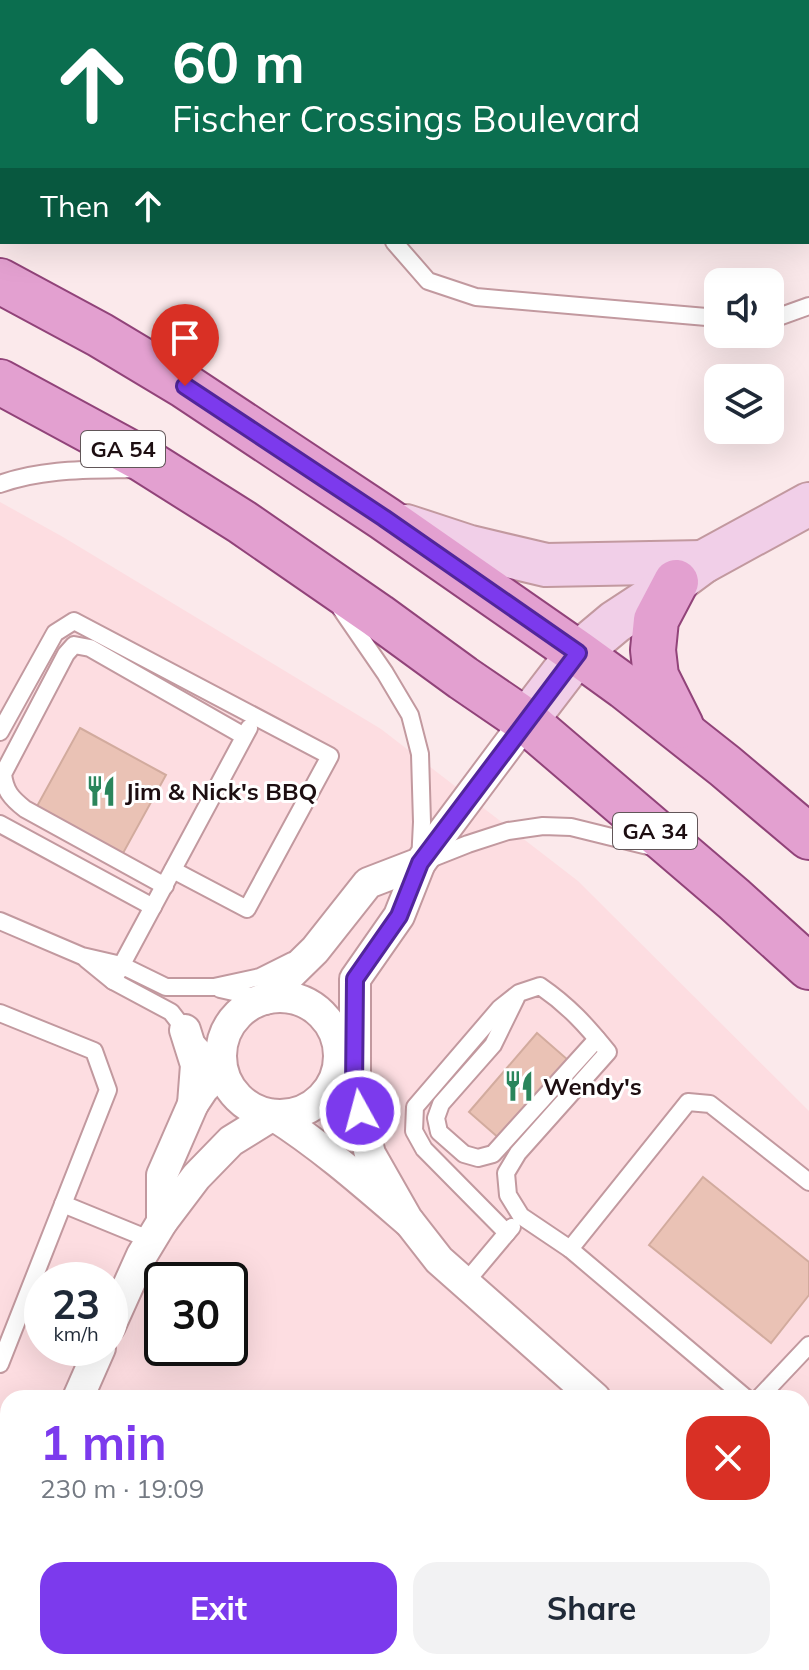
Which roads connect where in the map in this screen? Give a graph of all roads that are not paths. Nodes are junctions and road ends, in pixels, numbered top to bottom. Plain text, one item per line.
1 (396, 244) edge
2 (0, 281) edge
3 (809, 306) edge
4 (784, 315) edge
5 (704, 317) edge
6 (0, 382) edge
7 (157, 468) junction
8 (0, 484) edge
9 (809, 504) edge
10 (384, 518) junction
11 (690, 572) junction
12 (317, 573) junction
13 (578, 653) junction
14 (255, 716) junction
15 (526, 721) junction
16 (0, 732) edge
17 (686, 735) junction
18 (244, 736) junction
19 (0, 824) edge
20 (809, 837) edge
21 (681, 853) junction
22 (420, 863) junction
23 (173, 870) junction
24 (165, 886) junction
25 (153, 907) junction
26 (0, 921) edge
27 (315, 950) junction
28 (82, 956) junction
29 (121, 965) junction
30 (809, 967) edge
31 (355, 979) junction
32 (113, 981) junction
33 (214, 987) junction
34 (519, 993) junction
35 (265, 999) junction
36 (0, 1013) edge
37 (185, 1030) junction
38 (597, 1039) junction
39 (337, 1047) junction
40 (222, 1070) junction
41 (354, 1090) junction
42 (193, 1104) junction
43 (273, 1115) junction
44 (231, 1141) junction
45 (316, 1146) junction
46 (809, 1182) edge
47 (63, 1204) junction
48 (521, 1216) junction
49 (409, 1222) junction
50 (156, 1231) junction
51 (507, 1233) junction
52 (570, 1249) junction
53 (465, 1283) junction
54 (128, 1286) edge
55 (809, 1345) edge
56 (0, 1364) edge
57 (92, 1366) edge
58 (82, 1390) edge
59 (586, 1390) edge
60 (737, 1390) edge
61 (767, 1390) edge

1 - 5 lane
2 - 10 main road
3 - 4 lane
6 - 7 main road, GA 54
7 - 8 lane
7 - 12 main road, GA 54
9 - 11 main road
10 - 11 main road
10 - 13 main road
11 - 13 main road
11 - 17 main road
12 - 15 main road, GA 54
12 - 22 lane
13 - 15 main road
13 - 17 main road
14 - 16 lane
14 - 18 lane
14 - 23 lane
15 - 21 main road, GA 34
15 - 22 street
17 - 20 main road
18 - 23 lane
18 - 24 lane
19 - 25 lane
21 - 22 lane
21 - 30 main road, GA 34
22 - 27 street
22 - 31 street
23 - 24 lane
24 - 25 lane
25 - 29 lane
26 - 28 lane
27 - 33 lane
27 - 35 street
28 - 29 lane
28 - 32 lane
29 - 32 lane
29 - 33 lane
31 - 39 street
31 - 41 street
32 - 37 lane
33 - 35 lane
34 - 38 lane
34 - 38 lane
34 - 51 lane
35 - 39 street
35 - 40 street
36 - 47 lane
37 - 40 lane
37 - 42 street
38 - 48 lane
39 - 41 street
39 - 43 street
40 - 42 street
40 - 43 street
41 - 49 street
42 - 50 street
43 - 44 street
43 - 45 street
44 - 45 street
44 - 50 street
45 - 49 street
46 - 52 lane
47 - 50 lane
47 - 56 lane
48 - 51 lane
48 - 52 lane
49 - 53 street
50 - 54 street
51 - 53 lane
52 - 60 lane
53 - 59 street
55 - 61 lane
57 - 58 street

